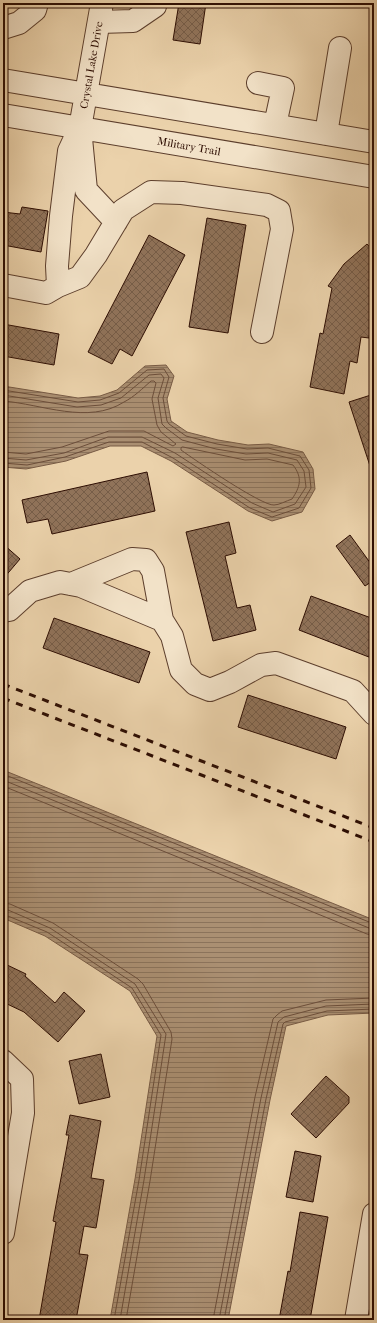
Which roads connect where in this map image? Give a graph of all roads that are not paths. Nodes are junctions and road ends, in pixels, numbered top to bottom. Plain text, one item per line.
1 (37, 3) edge
2 (155, 3) edge
3 (101, 13) edge
4 (3, 28) edge
5 (340, 48) dead end
6 (3, 80) edge
7 (258, 83) dead end
8 (85, 94) junction
9 (3, 116) edge
10 (275, 125) junction
11 (80, 128) junction
12 (326, 134) junction
13 (374, 142) edge
14 (374, 177) edge
15 (116, 222) junction
16 (3, 286) edge
17 (58, 286) junction
18 (262, 332) dead end
19 (71, 584) junction
20 (3, 611) edge
21 (162, 620) junction
22 (374, 714) edge
23 (3, 1061) edge
24 (374, 1214) edge
25 (3, 1233) edge
26 (356, 1320) edge

1 - 4 street
2 - 3 street
3 - 8 street, Crystal Lake Drive
5 - 12 street
6 - 8 street
7 - 10 street
8 - 10 street
8 - 11 street, Crystal Lake Drive
9 - 11 street, Military Trail
10 - 12 street
11 - 14 street, Military Trail
11 - 15 street
11 - 17 street
12 - 13 street
15 - 17 street
15 - 18 street
16 - 17 street
19 - 20 street
19 - 21 street
19 - 21 street
21 - 22 street
23 - 25 street
24 - 26 street

